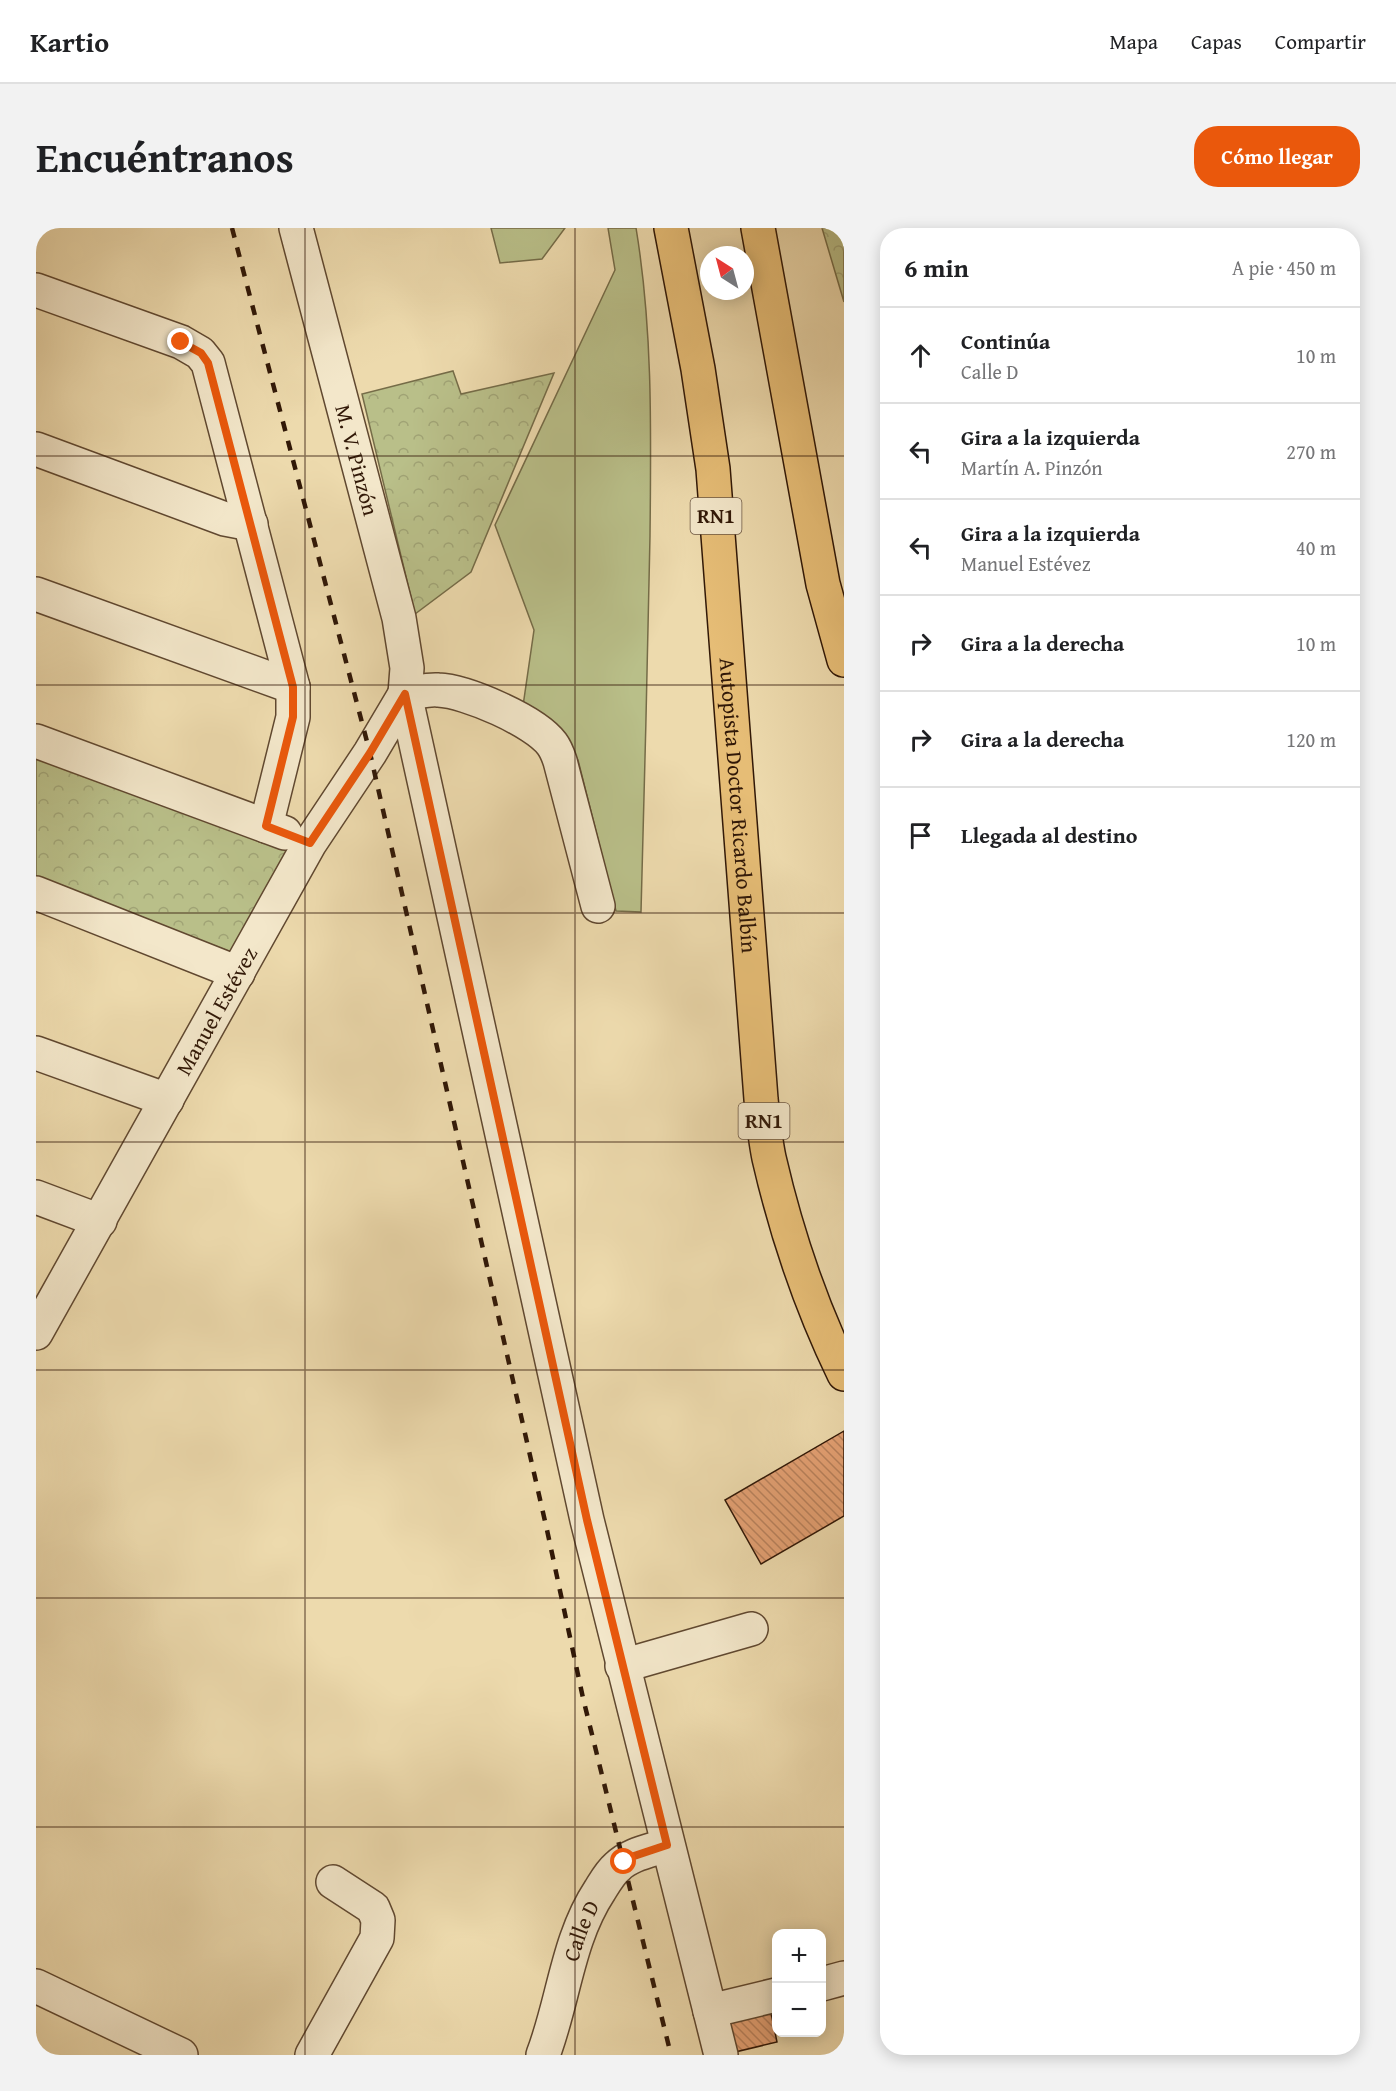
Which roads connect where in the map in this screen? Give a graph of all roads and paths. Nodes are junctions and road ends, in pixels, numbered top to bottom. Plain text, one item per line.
1 (296, 228) edge
2 (671, 228) edge
3 (758, 228) edge
4 (36, 290) edge
5 (36, 449) edge
6 (251, 524) junction
7 (823, 584) junction
8 (36, 594) edge
9 (844, 617) edge
10 (844, 660) edge
11 (293, 687) junction
12 (405, 694) junction
13 (36, 741) edge
14 (266, 826) junction
15 (310, 843) junction
16 (36, 893) edge
17 (597, 906) dead end
18 (238, 973) junction
19 (36, 1053) edge
20 (167, 1100) junction
21 (36, 1197) edge
22 (100, 1221) junction
23 (36, 1333) edge
24 (844, 1374) edge
25 (750, 1629) dead end
26 (622, 1666) junction
27 (667, 1845) junction
28 (333, 1882) dead end
29 (844, 1978) edge
30 (826, 1983) edge
31 (36, 1986) edge
32 (772, 1996) edge
33 (710, 2011) junction
34 (181, 2055) edge
35 (312, 2055) edge
36 (543, 2055) edge
37 (721, 2055) edge

1 - 12 street, M. V. Pinzón
2 - 24 highway, Autopista Doctor Ricardo Balbín / RN1
3 - 7 highway
4 - 6 street
5 - 6 street
6 - 11 street
7 - 9 highway
7 - 10 highway
8 - 11 street
11 - 14 street
12 - 15 street, Manuel Estévez
12 - 17 street
12 - 26 street
13 - 14 street
14 - 15 street
15 - 18 street, Manuel Estévez
16 - 18 street
18 - 20 street, Manuel Estévez
19 - 20 street
20 - 22 street, Manuel Estévez
21 - 22 street
22 - 23 street, Manuel Estévez
25 - 26 street
26 - 27 street
27 - 33 street
27 - 36 street, Calle D
28 - 35 street
29 - 30 street
31 - 34 street
32 - 33 street
33 - 37 street

